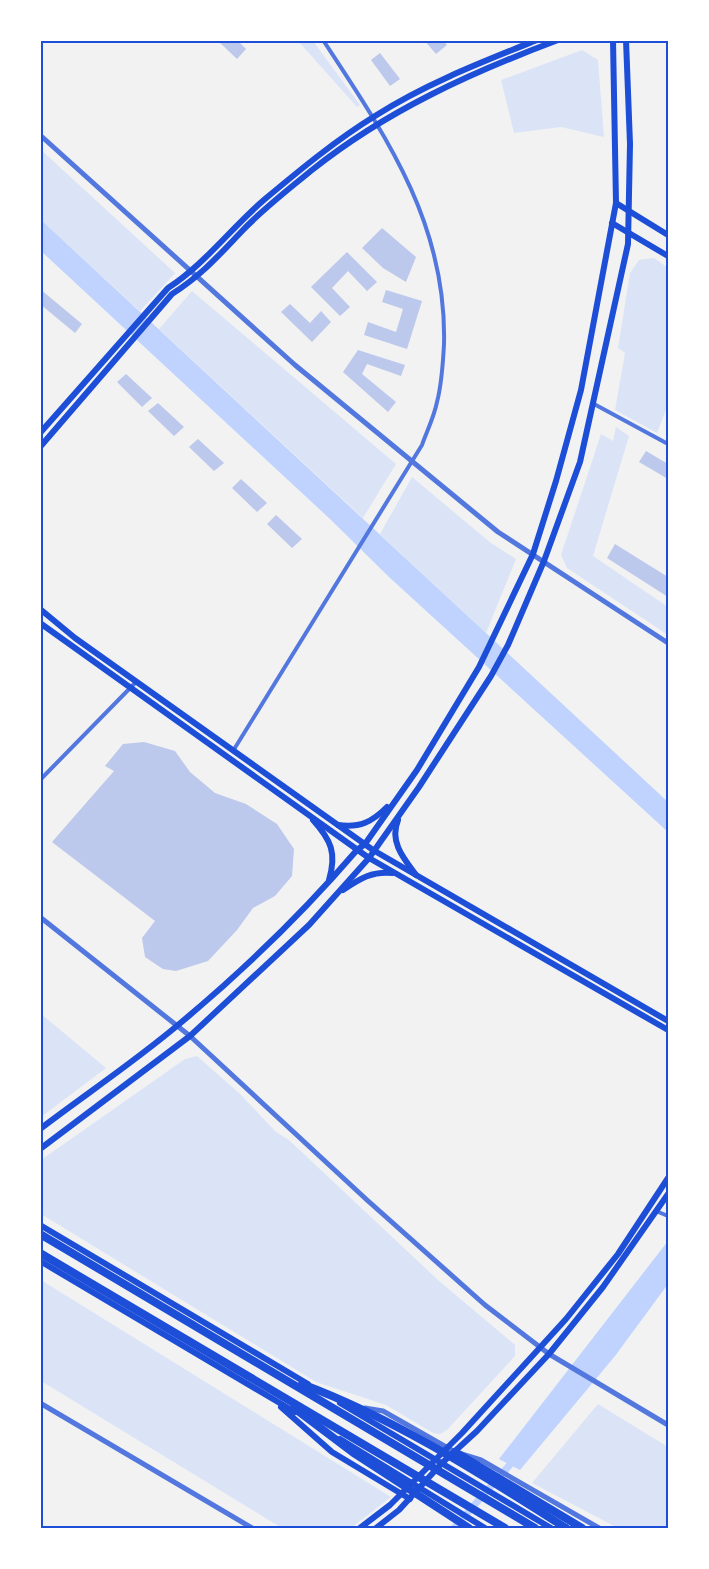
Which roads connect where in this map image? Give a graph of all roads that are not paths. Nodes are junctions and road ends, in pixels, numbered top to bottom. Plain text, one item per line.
1 (323, 40) edge
2 (537, 40) edge
3 (558, 40) edge
4 (613, 40) edge
5 (626, 40) edge
6 (373, 116) junction
7 (378, 123) junction
8 (40, 135) edge
9 (616, 203) junction
10 (627, 207) junction
11 (612, 223) junction
12 (627, 230) junction
13 (669, 235) edge
14 (669, 256) edge
15 (192, 272) junction
16 (198, 277) junction
17 (594, 404) junction
18 (40, 433) edge
19 (669, 444) edge
20 (40, 447) edge
21 (411, 460) junction
22 (533, 554) junction
23 (544, 561) junction
24 (40, 609) edge
25 (40, 623) edge
26 (669, 643) edge
27 (136, 682) junction
28 (130, 688) junction
29 (233, 752) junction
30 (41, 779) edge
31 (399, 796) junction
32 (402, 810) junction
33 (308, 815) junction
34 (334, 824) junction
35 (365, 844) junction
36 (357, 850) junction
37 (373, 850) junction
38 (369, 858) junction
39 (393, 873) junction
40 (419, 878) junction
41 (328, 883) junction
42 (335, 895) junction
43 (40, 917) edge
44 (669, 1021) edge
45 (177, 1026) junction
46 (669, 1030) edge
47 (190, 1036) junction
48 (40, 1129) edge
49 (40, 1149) edge
50 (669, 1178) edge
51 (669, 1194) edge
52 (656, 1211) junction
53 (669, 1216) edge
54 (40, 1225) edge
55 (40, 1234) edge
56 (40, 1253) edge
57 (40, 1261) edge
58 (538, 1346) junction
59 (549, 1354) junction
60 (283, 1377) junction
61 (272, 1394) junction
62 (40, 1403) edge
63 (342, 1404) junction
64 (669, 1425) edge
65 (451, 1450) junction
66 (435, 1459) junction
67 (442, 1463) junction
68 (484, 1466) junction
69 (411, 1482) junction
70 (421, 1487) junction
71 (400, 1493) junction
72 (410, 1499) junction
73 (252, 1528) edge
74 (360, 1528) edge
75 (376, 1528) edge
76 (470, 1528) edge
77 (485, 1528) edge
78 (505, 1528) edge
79 (536, 1528) edge
80 (551, 1528) edge
81 (566, 1528) edge
82 (582, 1528) edge
83 (599, 1528) edge

1 - 6 street
2 - 6 main road
3 - 7 main road
4 - 9 main road
5 - 10 main road
6 - 7 street
6 - 15 main road
7 - 16 main road
7 - 21 street
8 - 15 street
9 - 10 main road
9 - 11 main road
10 - 12 main road
10 - 13 main road
11 - 12 main road
11 - 22 main road
12 - 14 main road
12 - 17 main road
15 - 16 street
15 - 18 main road
16 - 20 main road
16 - 21 street
17 - 19 street
17 - 23 main road
21 - 22 street
21 - 29 street
22 - 23 street
22 - 31 main road
23 - 26 street
23 - 32 main road
24 - 27 main road
25 - 28 main road
27 - 28 street
27 - 29 main road
28 - 30 street
28 - 33 main road
29 - 34 main road
31 - 34 main road
31 - 35 main road
32 - 37 main road
32 - 40 main road
33 - 36 main road
33 - 41 main road
34 - 35 main road
35 - 36 main road
35 - 37 main road
36 - 38 main road
36 - 41 main road
37 - 38 main road
37 - 40 main road
38 - 39 main road
38 - 42 main road
39 - 42 main road
39 - 46 main road
40 - 44 main road
41 - 45 main road
42 - 47 main road
43 - 45 street
45 - 47 street
45 - 48 main road
47 - 49 main road
47 - 58 street
50 - 58 main road
51 - 52 main road
52 - 53 street
52 - 59 main road
54 - 63 main road
55 - 60 highway
56 - 61 highway
57 - 61 main road
58 - 59 street
58 - 65 main road
59 - 64 street
59 - 65 main road
60 - 79 highway
60 - 81 highway
61 - 69 main road
61 - 71 main road
61 - 76 highway
61 - 78 highway
62 - 73 street
63 - 65 street
63 - 66 main road
65 - 66 main road
65 - 67 main road
65 - 68 highway
66 - 67 main road
66 - 69 main road
67 - 70 main road
67 - 80 main road
68 - 82 highway
68 - 83 street
69 - 70 main road
69 - 71 main road
70 - 72 main road
70 - 77 main road
71 - 72 main road
71 - 74 main road
72 - 75 main road

